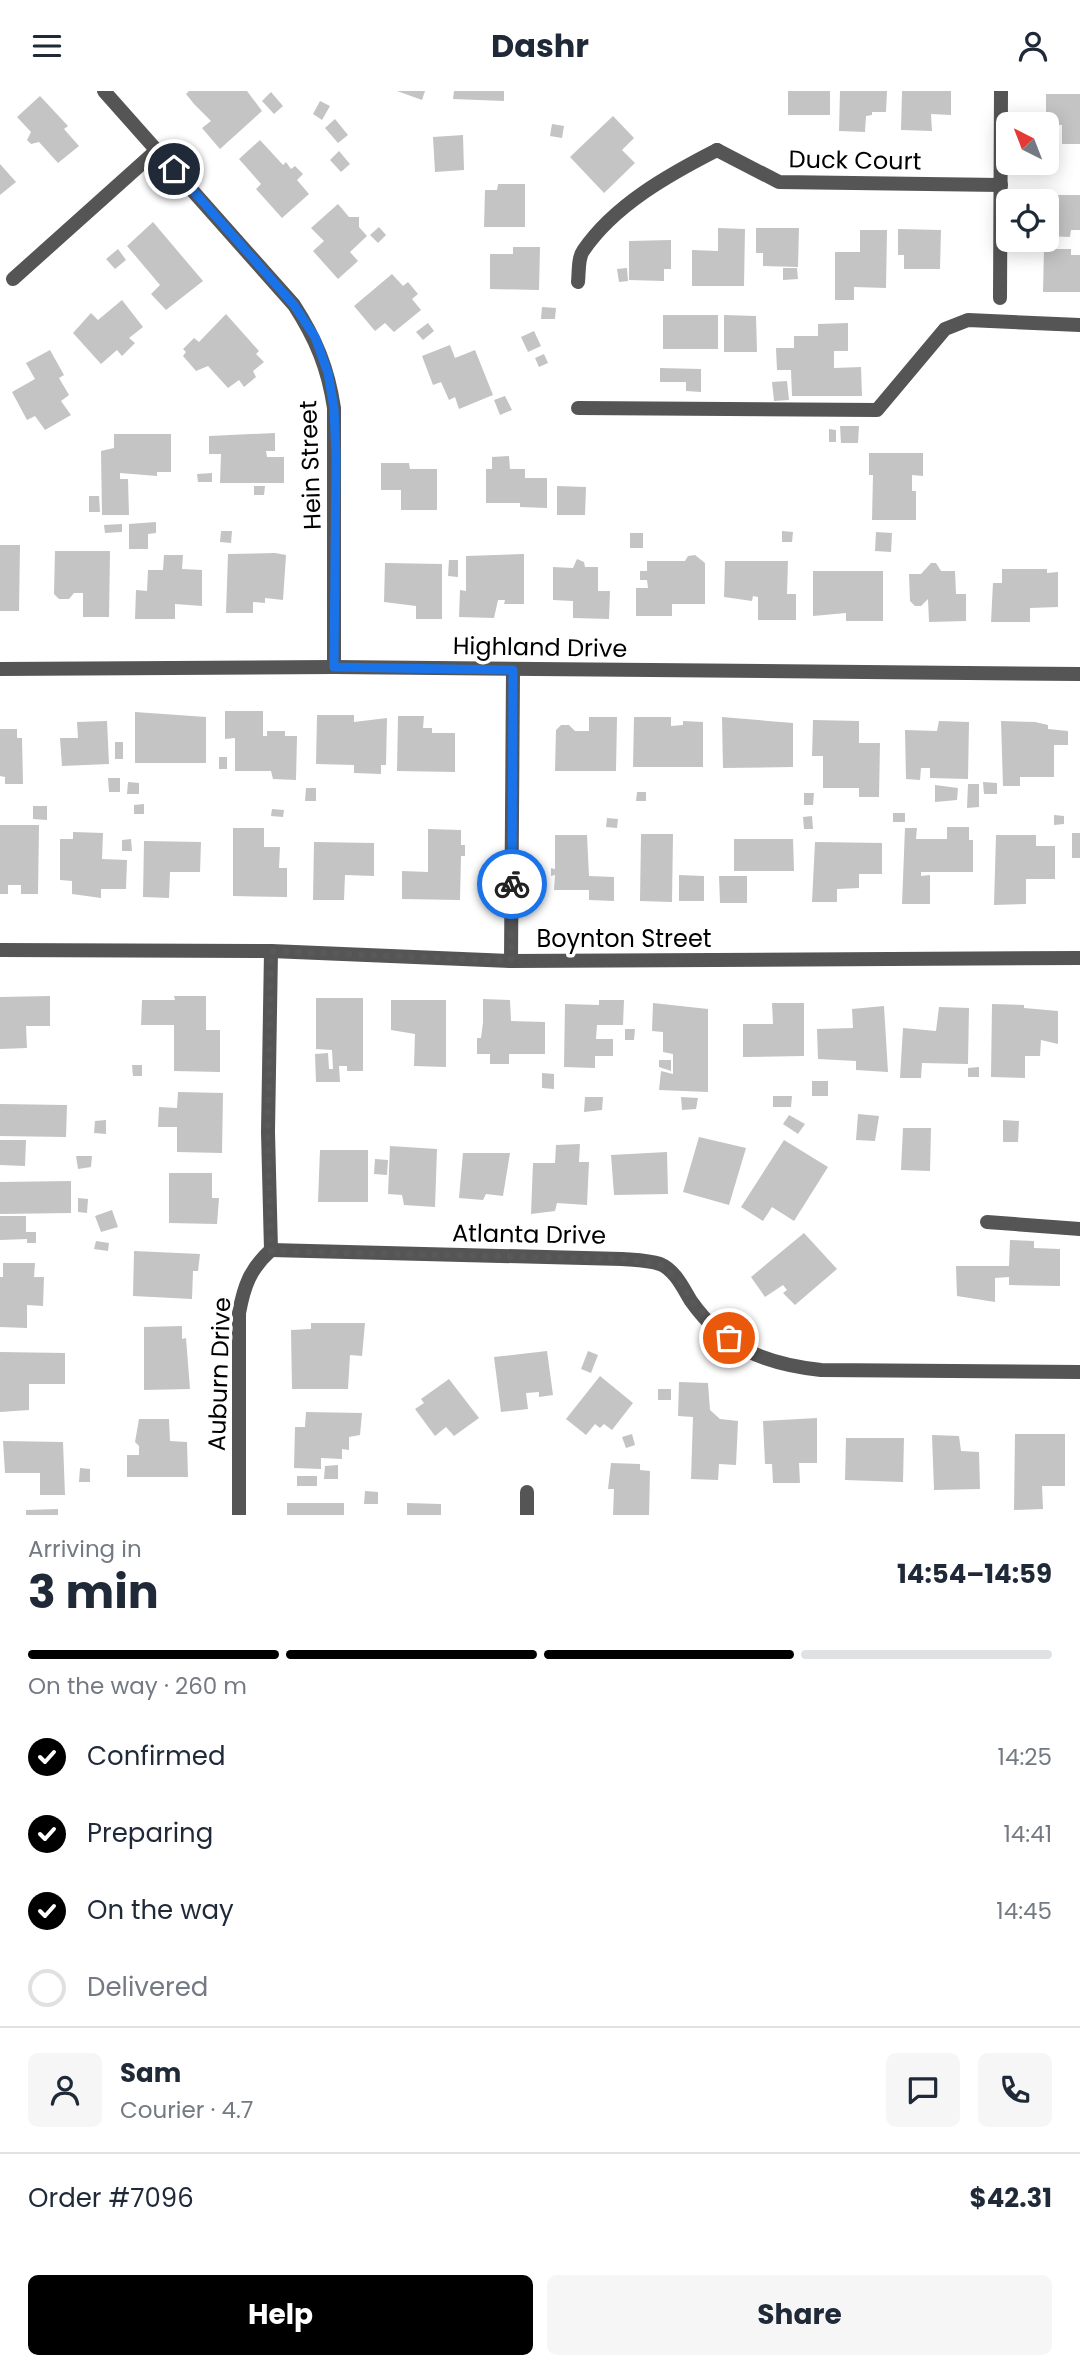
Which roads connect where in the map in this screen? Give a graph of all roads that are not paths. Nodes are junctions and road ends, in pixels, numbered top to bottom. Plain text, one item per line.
1 (104, 91) edge
2 (1001, 91) edge
3 (157, 150) junction
4 (1001, 185) junction
5 (13, 279) dead end
6 (578, 282) dead end
7 (1000, 297) dead end
8 (1080, 325) edge
9 (578, 408) dead end
10 (334, 667) junction
11 (0, 669) edge
12 (513, 670) junction
13 (1080, 674) edge
14 (0, 950) edge
15 (271, 951) junction
16 (1080, 958) edge
17 (511, 961) junction
18 (987, 1222) dead end
19 (1080, 1229) edge
20 (271, 1251) junction
21 (1080, 1371) edge
22 (527, 1492) dead end
23 (239, 1515) edge
24 (527, 1515) edge

1 - 3 street, Hein Street
2 - 4 street
3 - 5 street
3 - 10 street, Hein Street
4 - 6 street, Duck Court
4 - 7 street
8 - 9 street
10 - 11 street, Highland Drive
10 - 12 street, Highland Drive
12 - 13 street, Highland Drive
12 - 17 street
14 - 15 street, Boynton Street
15 - 17 street, Boynton Street
15 - 20 street
16 - 17 street, Boynton Street
18 - 19 street
20 - 21 street, Atlanta Drive
20 - 23 street, Auburn Drive
22 - 24 street

